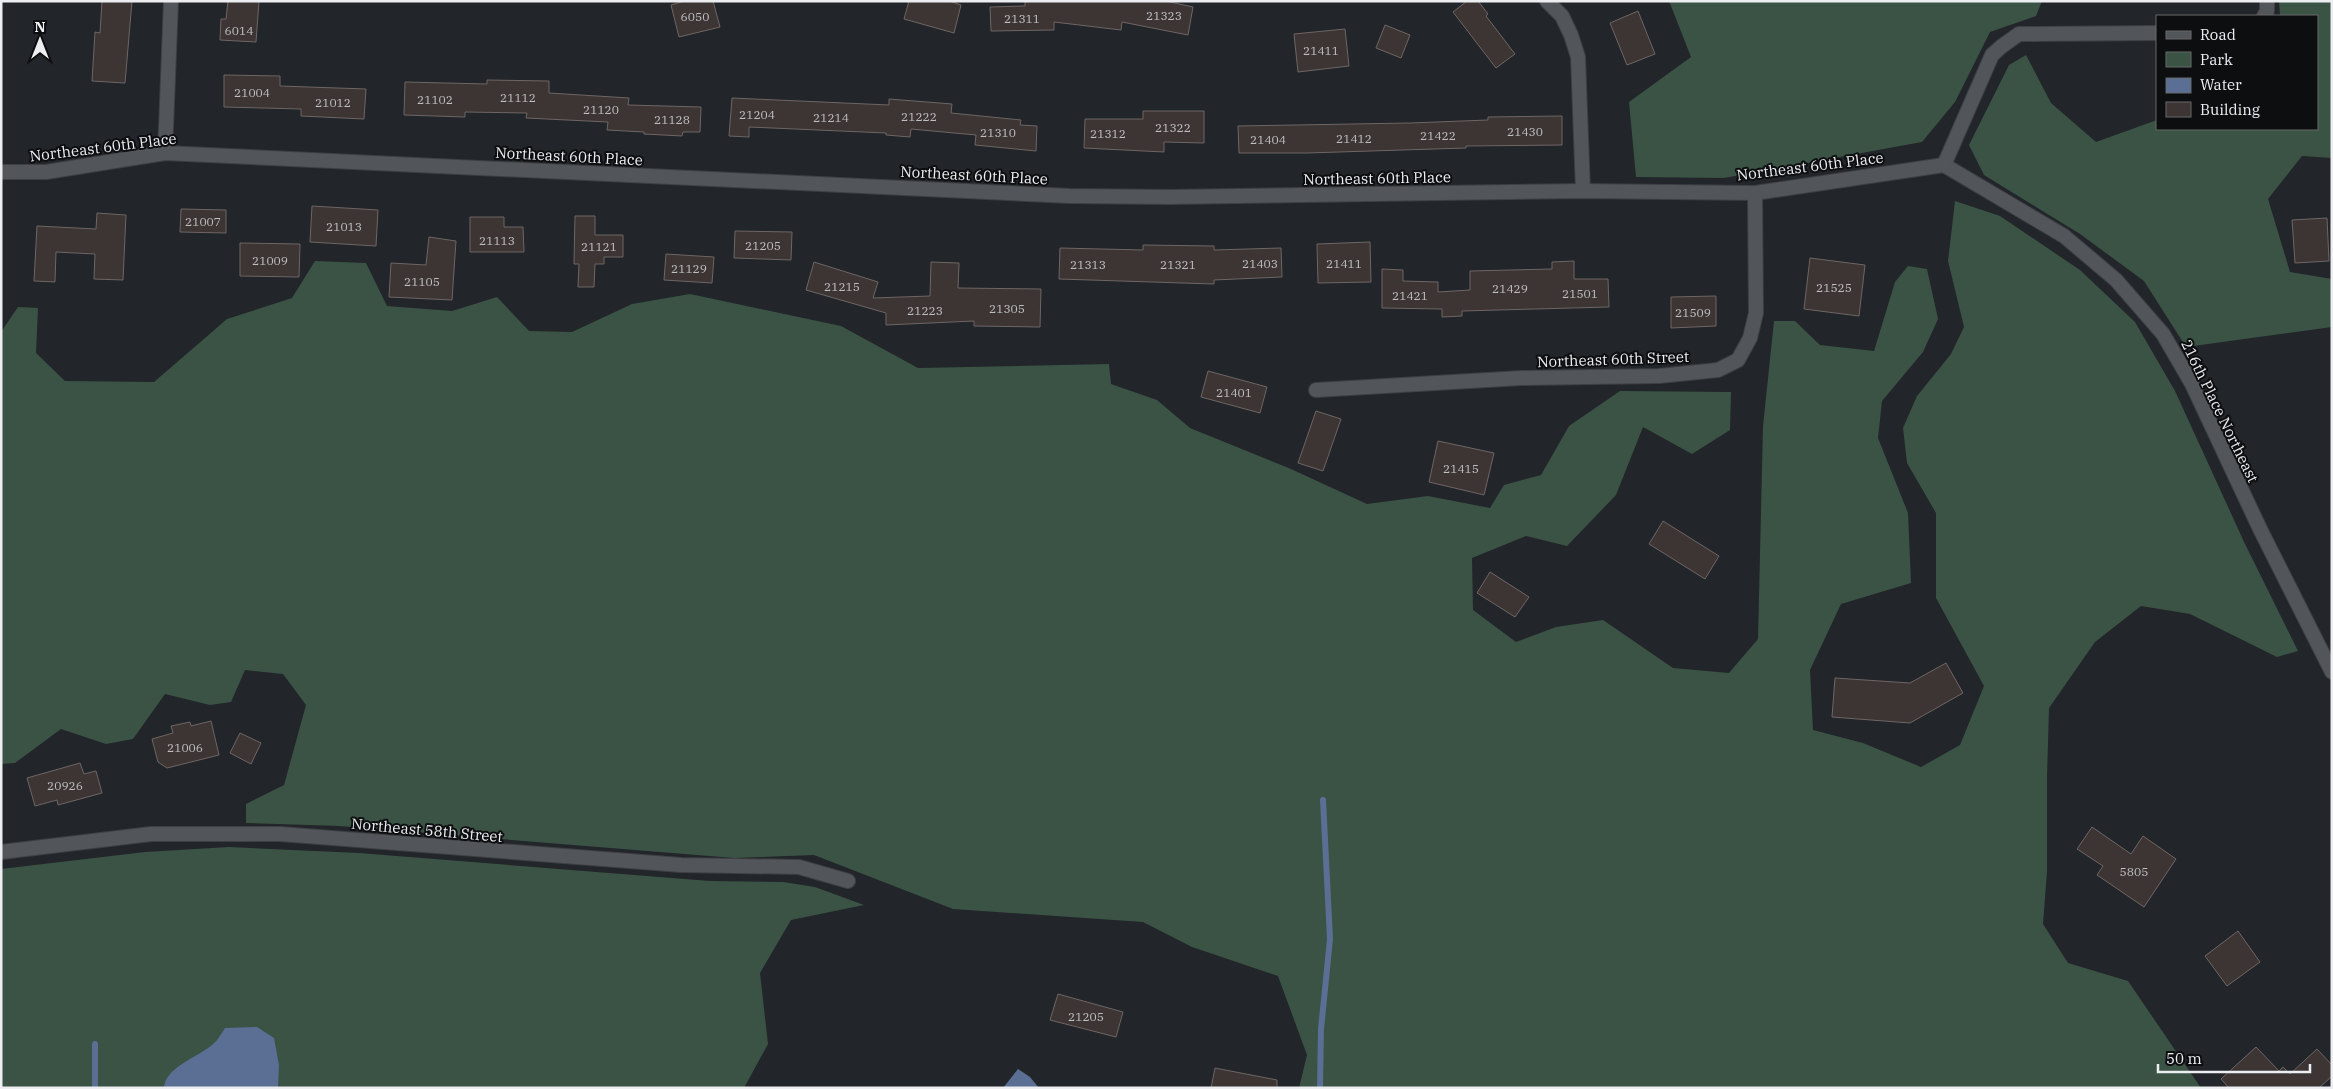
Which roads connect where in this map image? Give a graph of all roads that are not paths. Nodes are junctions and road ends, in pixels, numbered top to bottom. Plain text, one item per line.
1 (171, 1) edge
2 (1548, 1) edge
3 (2266, 1) edge
4 (2265, 15) edge
5 (2156, 34) edge
6 (166, 153) junction
7 (1944, 165) junction
8 (1, 172) edge
9 (1583, 191) junction
10 (1755, 193) junction
11 (1316, 390) dead end
12 (2332, 672) edge
13 (1, 852) edge
14 (848, 881) dead end

1 - 6 street
2 - 9 street
3 - 4 street
5 - 7 street
6 - 8 street, Northeast 60th Place
6 - 9 street, Northeast 60th Place
7 - 10 street, Northeast 60th Place
7 - 12 street, 216th Place Northeast
9 - 10 street, Northeast 60th Place
10 - 11 street, Northeast 60th Street
13 - 14 street, Northeast 58th Street

